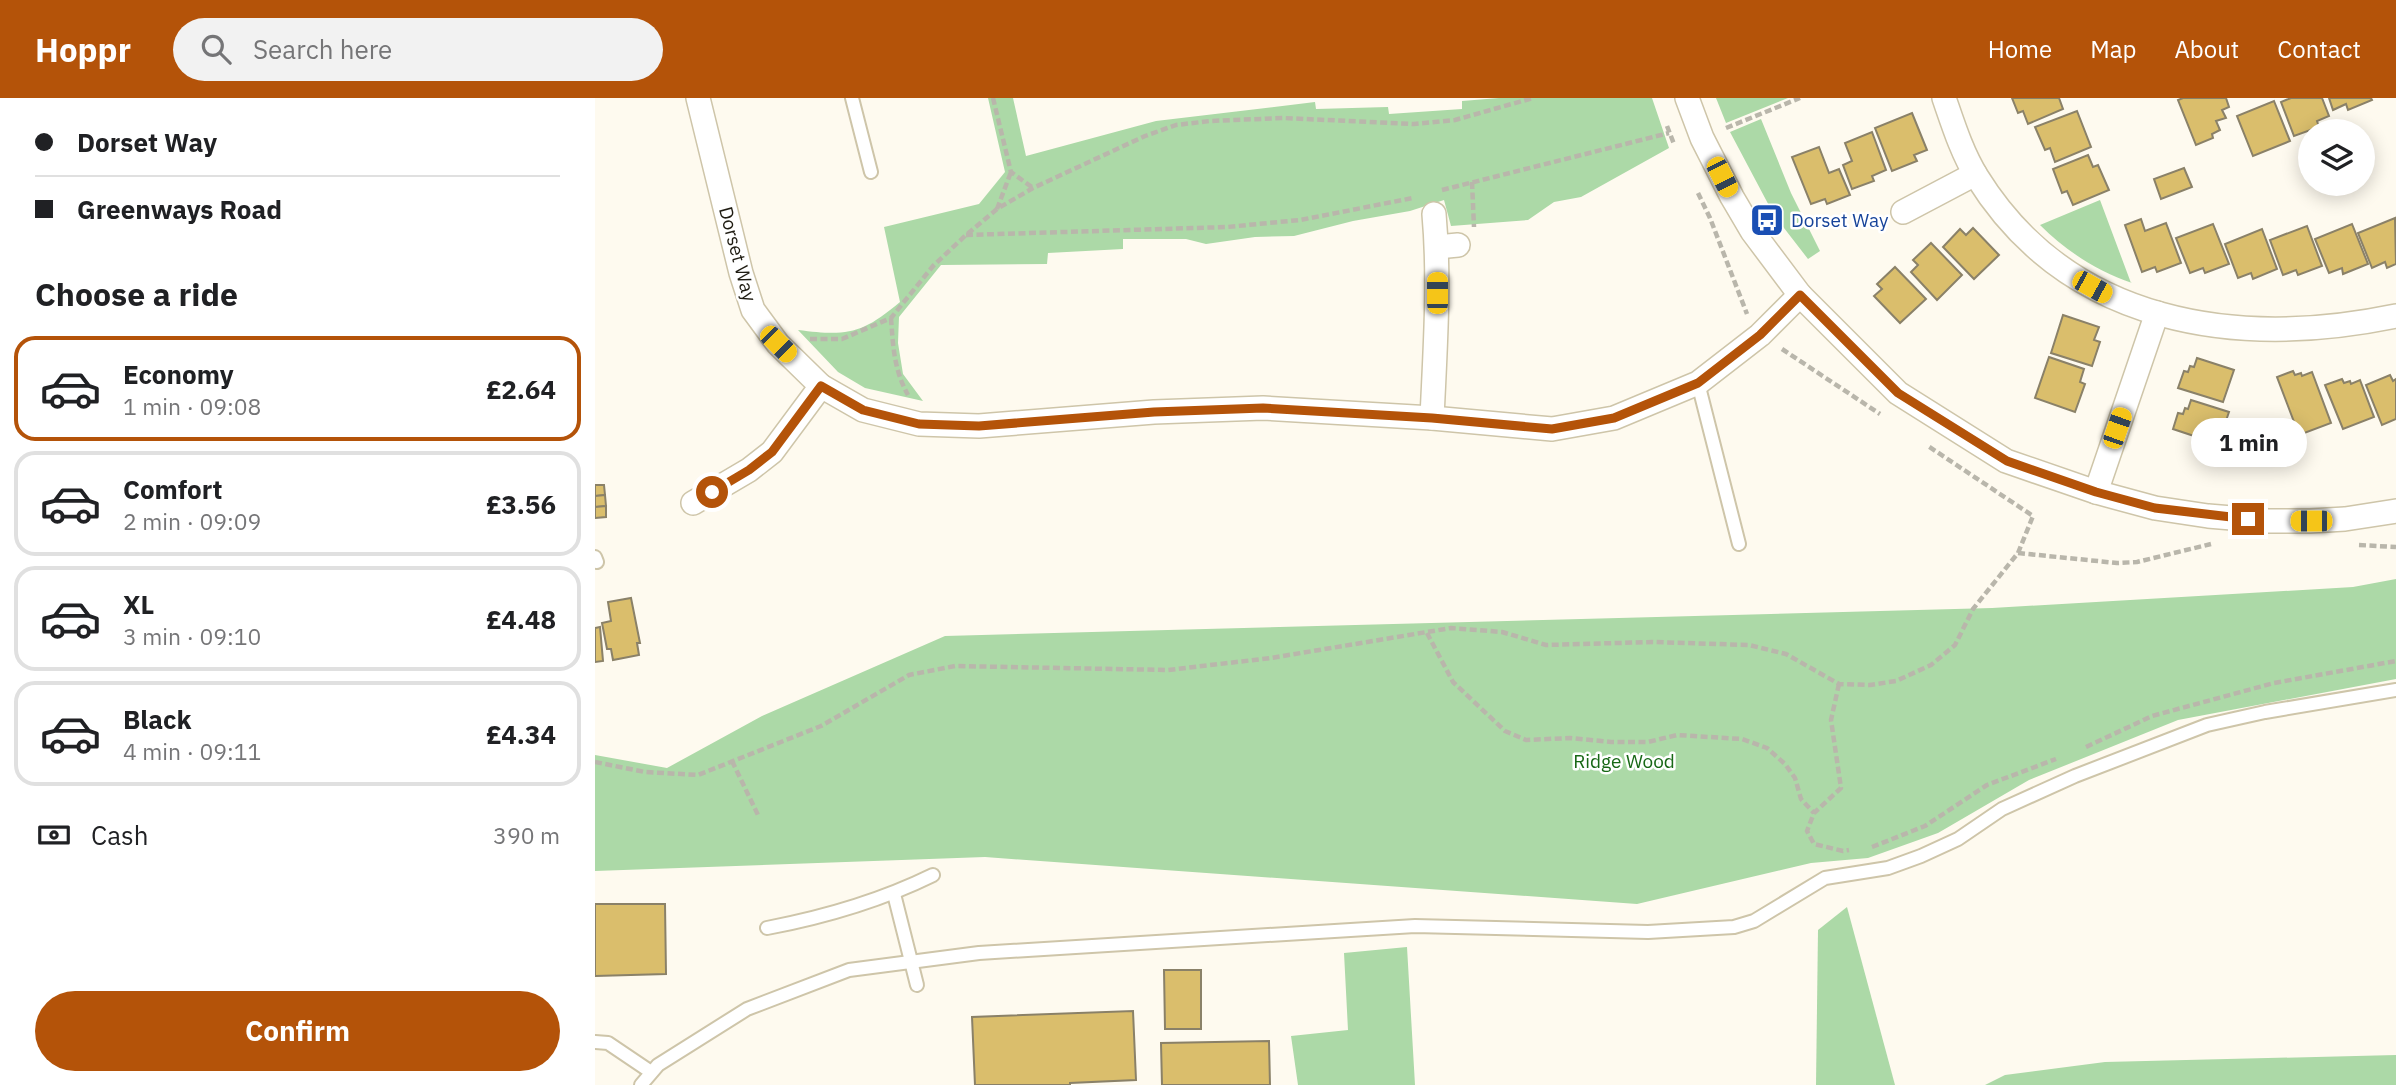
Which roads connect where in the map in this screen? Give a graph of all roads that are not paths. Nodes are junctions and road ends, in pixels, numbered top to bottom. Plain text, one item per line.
1 (698, 98) edge
2 (852, 98) edge
3 (1687, 98) edge
4 (1944, 98) edge
5 (871, 172) dead end
6 (1975, 174) junction
7 (1431, 200) road end
8 (1903, 212) dead end
9 (1800, 295) junction
10 (2157, 313) junction
11 (2396, 316) edge
12 (1698, 383) junction
13 (821, 386) junction
14 (1432, 418) junction
15 (2096, 492) junction
16 (693, 503) dead end
17 (2396, 511) edge
18 (1739, 544) dead end
19 (2396, 690) edge
20 (933, 875) dead end
21 (894, 894) junction
22 (767, 928) dead end
23 (911, 961) junction
24 (917, 985) dead end
25 (595, 1042) edge
26 (651, 1072) junction
27 (641, 1085) edge

1 - 13 street, Dorset Way
2 - 5 lane
3 - 9 street
4 - 6 street
6 - 8 street
6 - 10 street
7 - 14 street
9 - 12 street, Dorset Way
9 - 15 street
10 - 11 street
10 - 15 street
12 - 14 street, Dorset Way
12 - 18 lane
13 - 14 street, Dorset Way
13 - 16 street
15 - 17 street
19 - 23 lane
20 - 21 lane
21 - 22 lane
21 - 23 lane
23 - 24 lane
23 - 26 lane
25 - 26 lane
26 - 27 lane

